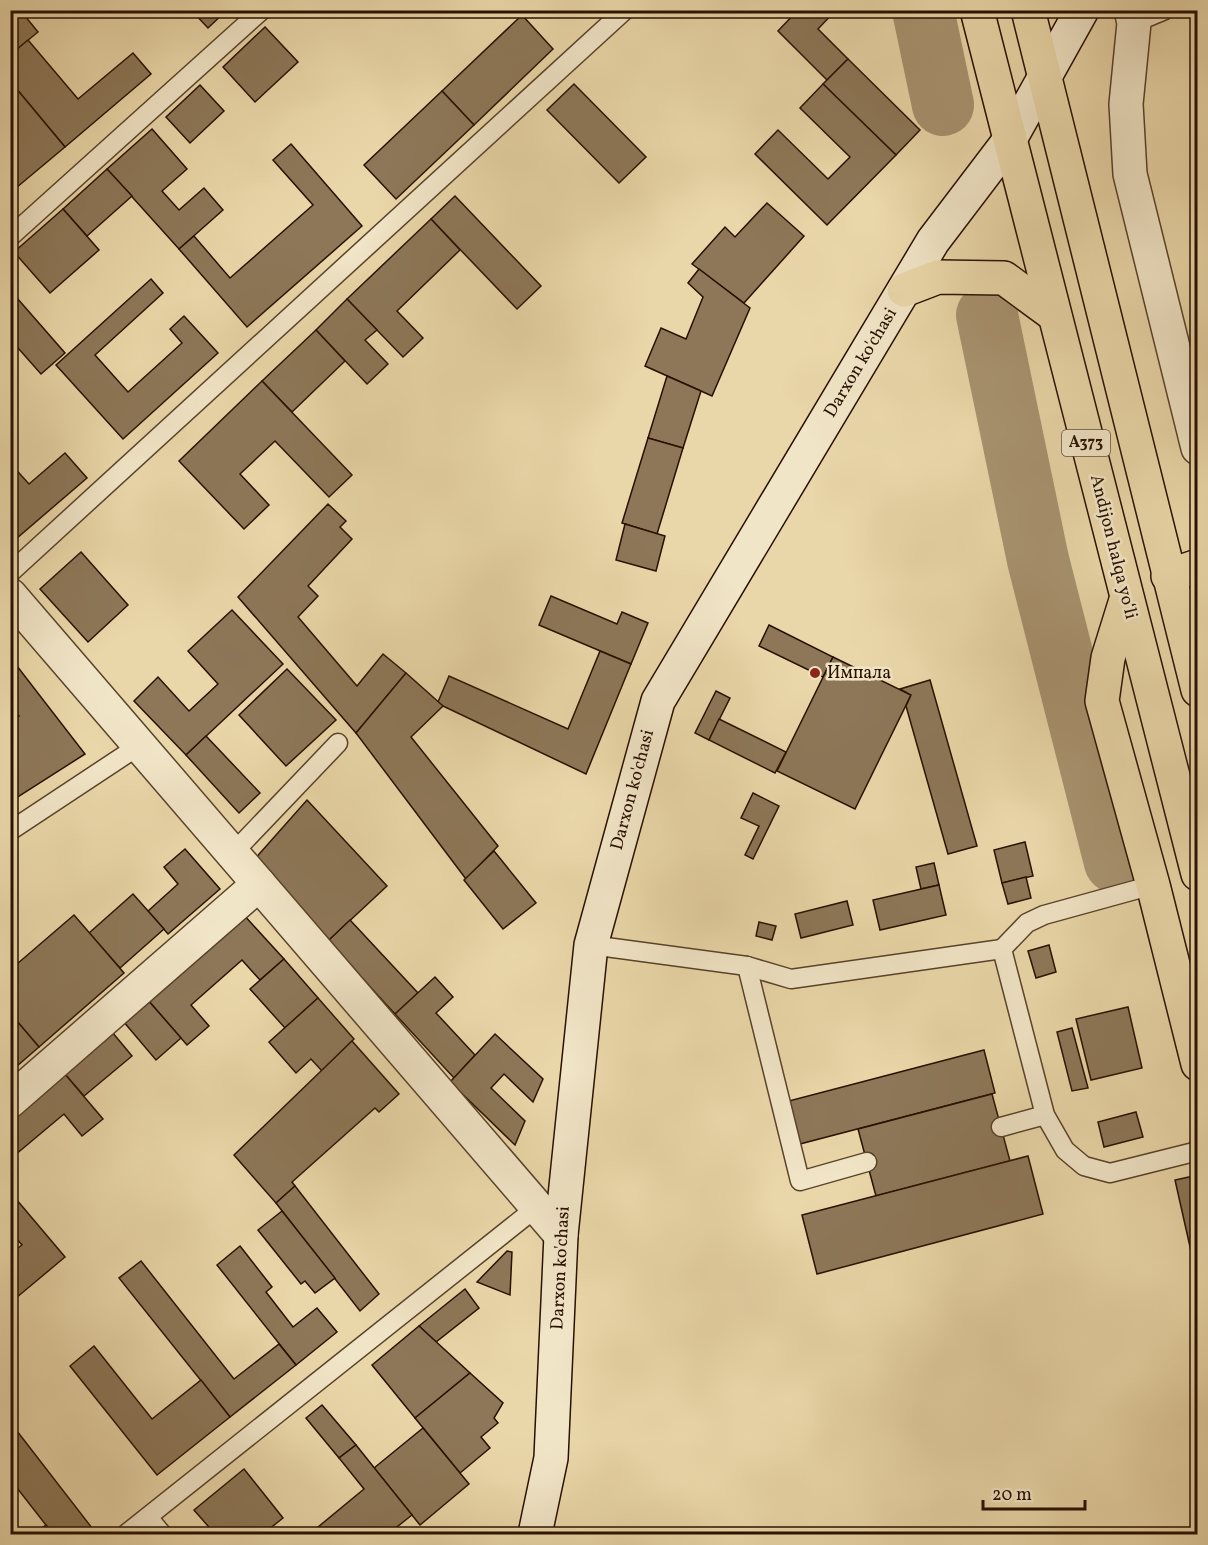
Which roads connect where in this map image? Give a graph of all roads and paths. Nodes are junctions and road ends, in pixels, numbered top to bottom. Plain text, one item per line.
1 (262, 10) edge
2 (625, 10) edge
3 (977, 10) edge
4 (1028, 10) edge
5 (1082, 10) edge
6 (1166, 10) edge
7 (1132, 17) edge
8 (1045, 77) junction
9 (1009, 141) junction
10 (10, 237) edge
11 (904, 290) junction
12 (1053, 314) junction
13 (1197, 448) edge
14 (1183, 571) edge
15 (10, 573) edge
16 (10, 595) edge
17 (1126, 600) junction
18 (1197, 690) edge
19 (338, 742) dead end
20 (140, 745) junction
21 (10, 831) edge
22 (233, 853) junction
23 (1197, 874) edge
24 (259, 884) junction
25 (1153, 885) junction
26 (591, 945) junction
27 (1002, 949) junction
28 (747, 966) junction
29 (1197, 1064) edge
30 (10, 1101) edge
31 (1045, 1115) junction
32 (1000, 1127) dead end
33 (1197, 1151) edge
34 (867, 1162) dead end
35 (537, 1207) junction
36 (561, 1235) junction
37 (148, 1517) junction
38 (126, 1534) edge
39 (162, 1534) edge
40 (535, 1534) edge

1 - 10 lane
2 - 15 lane
3 - 9 highway, Andijon halqa yo‘li / A373
4 - 8 highway, A373
5 - 8 main road, Darxon ko'chasi
6 - 7 lane
7 - 13 main road
8 - 9 main road, Darxon ko'chasi
8 - 14 highway, A373
9 - 11 main road, Darxon ko'chasi
9 - 12 highway, Andijon halqa yo‘li / A373
11 - 12 highway
11 - 26 main road, Darxon ko'chasi
12 - 17 highway, Andijon halqa yo‘li / A373
14 - 18 highway, A373
16 - 20 main road
17 - 23 highway, Andijon halqa yo‘li / A373
17 - 25 highway
19 - 22 lane
20 - 21 lane
20 - 22 main road
22 - 24 main road
24 - 30 main road
24 - 35 main road
25 - 27 lane
25 - 29 highway
26 - 28 lane
26 - 36 main road, Darxon ko'chasi
27 - 28 lane
27 - 31 lane
28 - 34 lane
31 - 32 lane
31 - 33 lane
35 - 36 main road
35 - 37 lane
36 - 40 main road, Darxon ko'chasi
37 - 38 lane
37 - 39 lane

